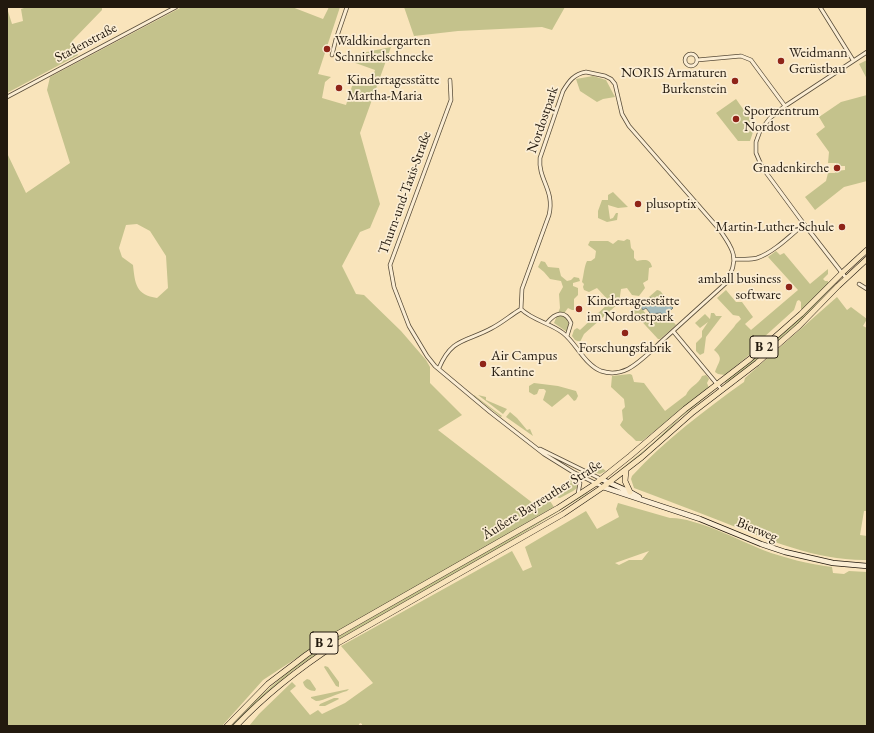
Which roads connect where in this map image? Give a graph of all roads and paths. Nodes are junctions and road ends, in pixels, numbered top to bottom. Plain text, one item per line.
1 (176, 7) edge
2 (347, 7) edge
3 (820, 7) edge
4 (867, 52) edge
5 (332, 55) dead end
6 (697, 60) junction
7 (853, 60) junction
8 (450, 80) dead end
9 (7, 98) edge
10 (785, 106) junction
11 (804, 224) junction
12 (867, 250) edge
13 (735, 259) junction
14 (867, 259) edge
15 (842, 273) junction
16 (846, 278) junction
17 (859, 284) dead end
18 (867, 289) edge
19 (521, 309) junction
20 (547, 323) junction
21 (673, 331) junction
22 (567, 336) junction
23 (439, 368) junction
24 (718, 384) junction
25 (722, 390) junction
26 (536, 447) junction
27 (627, 469) junction
28 (573, 472) junction
29 (601, 479) junction
30 (609, 483) junction
31 (595, 484) junction
32 (603, 487) junction
33 (630, 492) junction
34 (578, 495) junction
35 (643, 500) junction
36 (867, 566) edge
37 (227, 726) edge
38 (236, 726) edge

1 - 9 street, Stadenstraße
2 - 5 street
3 - 7 street
4 - 7 street
6 - 6 street
6 - 10 street
7 - 10 street
8 - 23 street, Thurn-und-Taxis-Straße
10 - 11 street
11 - 13 street
11 - 15 street
12 - 15 main road, Äußere Bayreuther Straße / B 2
13 - 19 street, Nordostpark
13 - 21 street
14 - 16 main road, Äußere Bayreuther Straße / B 2
15 - 16 street
15 - 24 main road, Äußere Bayreuther Straße / B 2
16 - 25 main road, Äußere Bayreuther Straße / B 2
17 - 18 street
19 - 20 street
19 - 23 street
20 - 22 street
20 - 22 street
21 - 22 street
21 - 24 street
23 - 26 street, Thurn-und-Taxis-Straße
24 - 25 street
24 - 29 main road, Äußere Bayreuther Straße / B 2
25 - 27 main road, Äußere Bayreuther Straße / B 2
26 - 28 street, Thurn-und-Taxis-Straße
26 - 29 street, Thurn-und-Taxis-Straße
27 - 30 main road, Äußere Bayreuther Straße / B 2
27 - 33 main road
28 - 31 street, Thurn-und-Taxis-Straße
28 - 34 street
29 - 30 main road, Bierweg
29 - 31 main road, Äußere Bayreuther Straße / B 2
30 - 32 main road, Äußere Bayreuther Straße / B 2
30 - 33 main road, Bierweg
31 - 32 street, Bierweg
31 - 34 main road, Äußere Bayreuther Straße / B 2
32 - 35 main road, Bierweg
32 - 38 main road, Äußere Bayreuther Straße / B 2
33 - 35 main road, Bierweg
34 - 37 main road, Äußere Bayreuther Straße / B 2
35 - 36 main road, Bierweg

